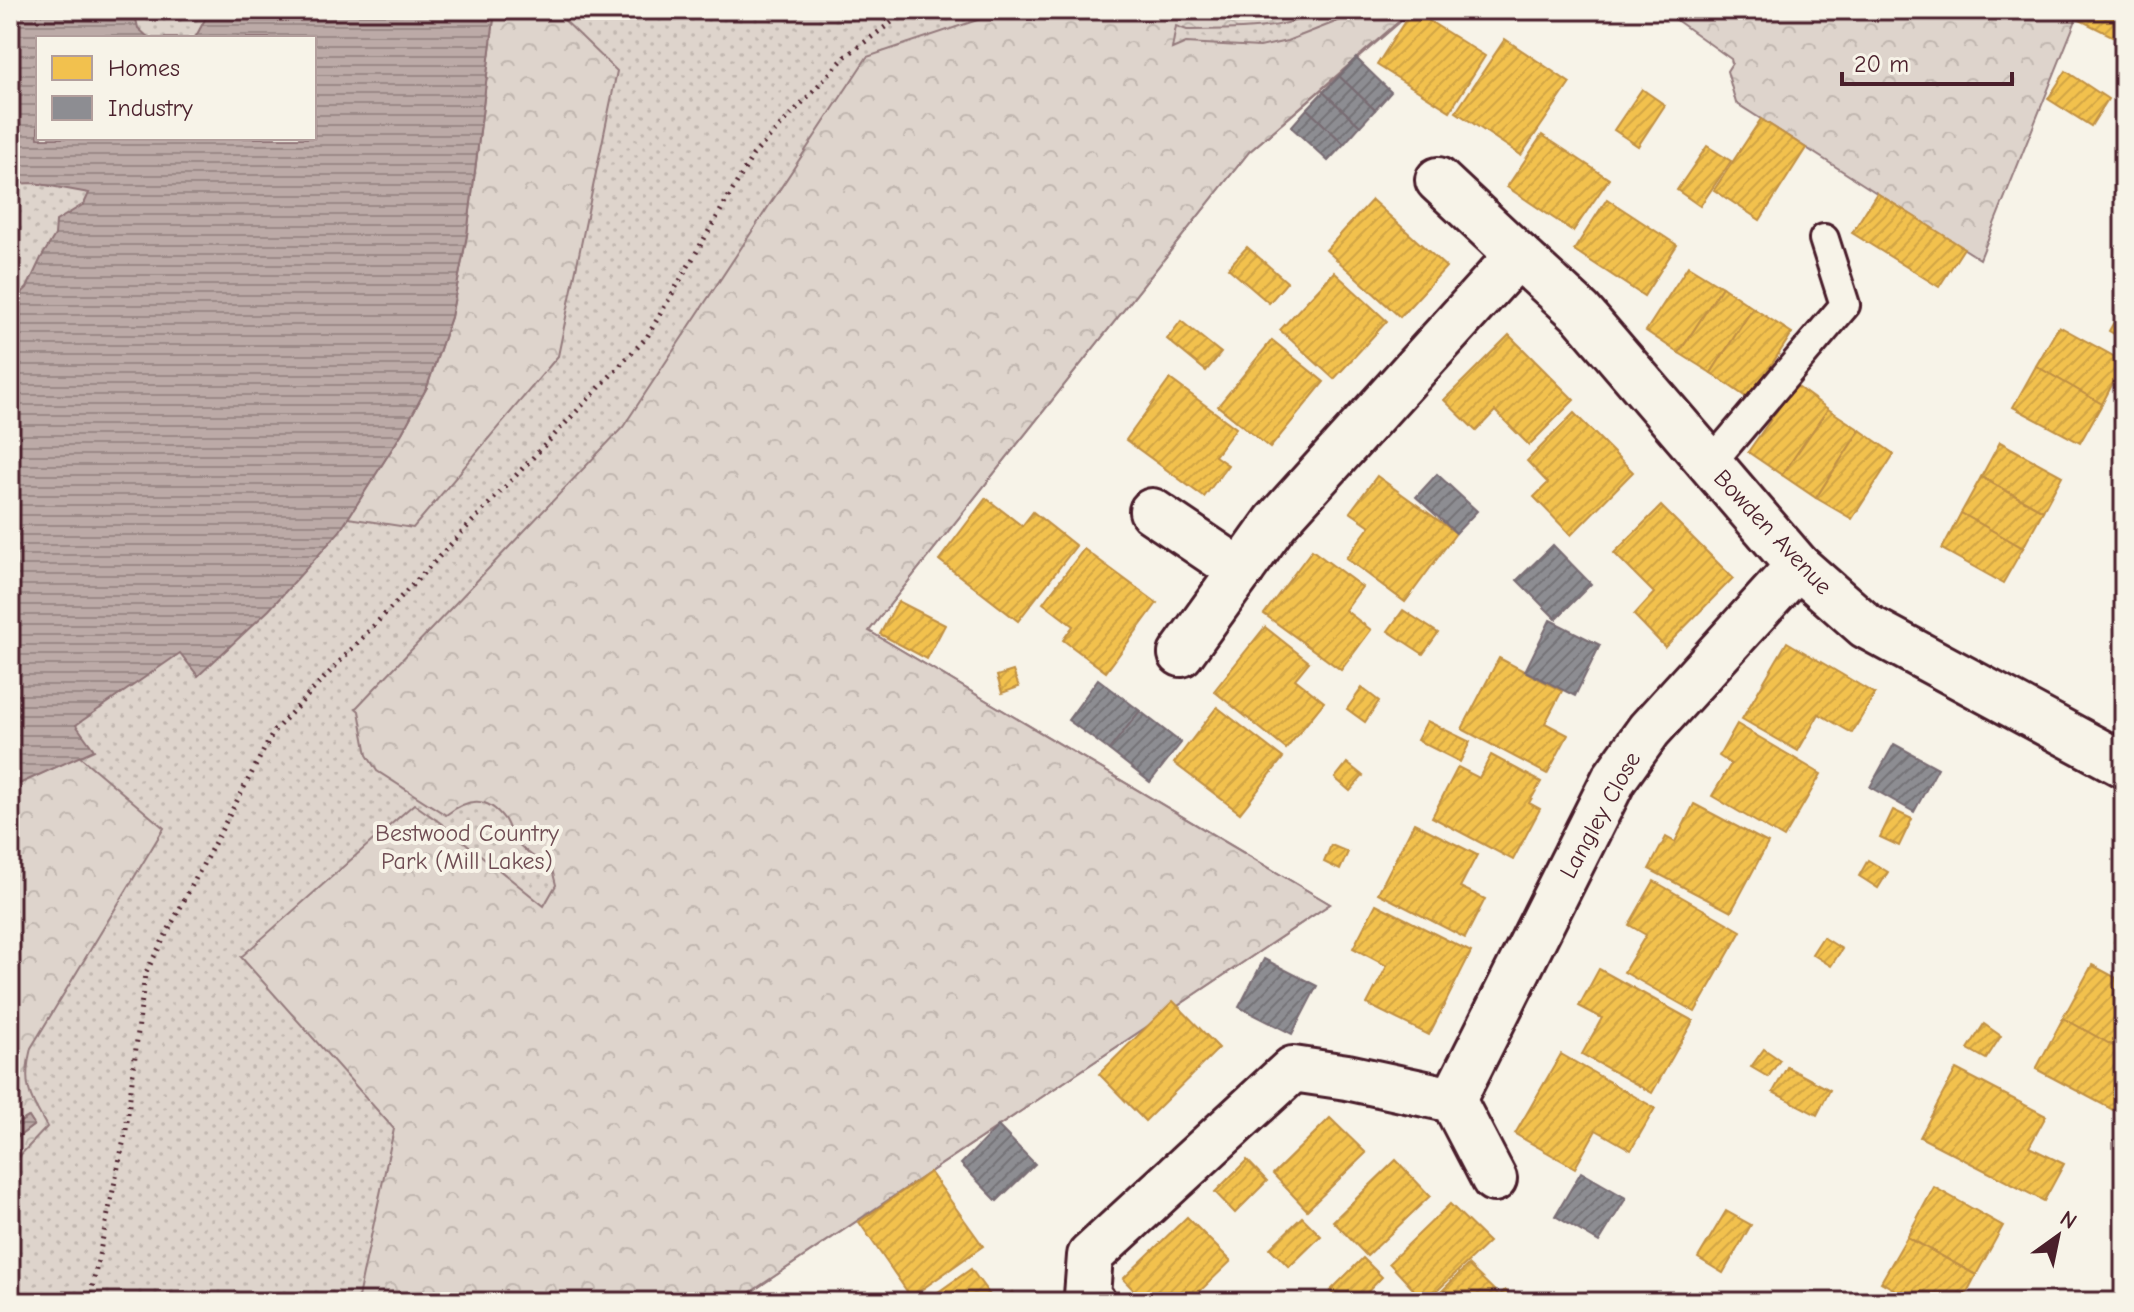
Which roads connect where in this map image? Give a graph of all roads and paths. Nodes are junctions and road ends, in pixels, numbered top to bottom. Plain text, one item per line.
1 (908, 10) edge
2 (1438, 180) dead end
3 (1824, 239) dead end
4 (1518, 255) junction
5 (1710, 464) junction
6 (1152, 511) dead end
7 (1798, 566) junction
8 (1241, 571) junction
9 (1181, 654) dead end
10 (2124, 765) edge
11 (1453, 1100) junction
12 (1494, 1179) dead end
13 (89, 1302) edge
14 (1093, 1302) edge

1 - 13 path
2 - 4 street, Bowden Avenue
3 - 5 lane
4 - 5 street, Bowden Avenue
4 - 8 street
5 - 7 street, Bowden Avenue
6 - 8 street
7 - 10 street, Bowden Avenue
7 - 11 street, Langley Close
8 - 9 street
11 - 12 street
11 - 14 street

